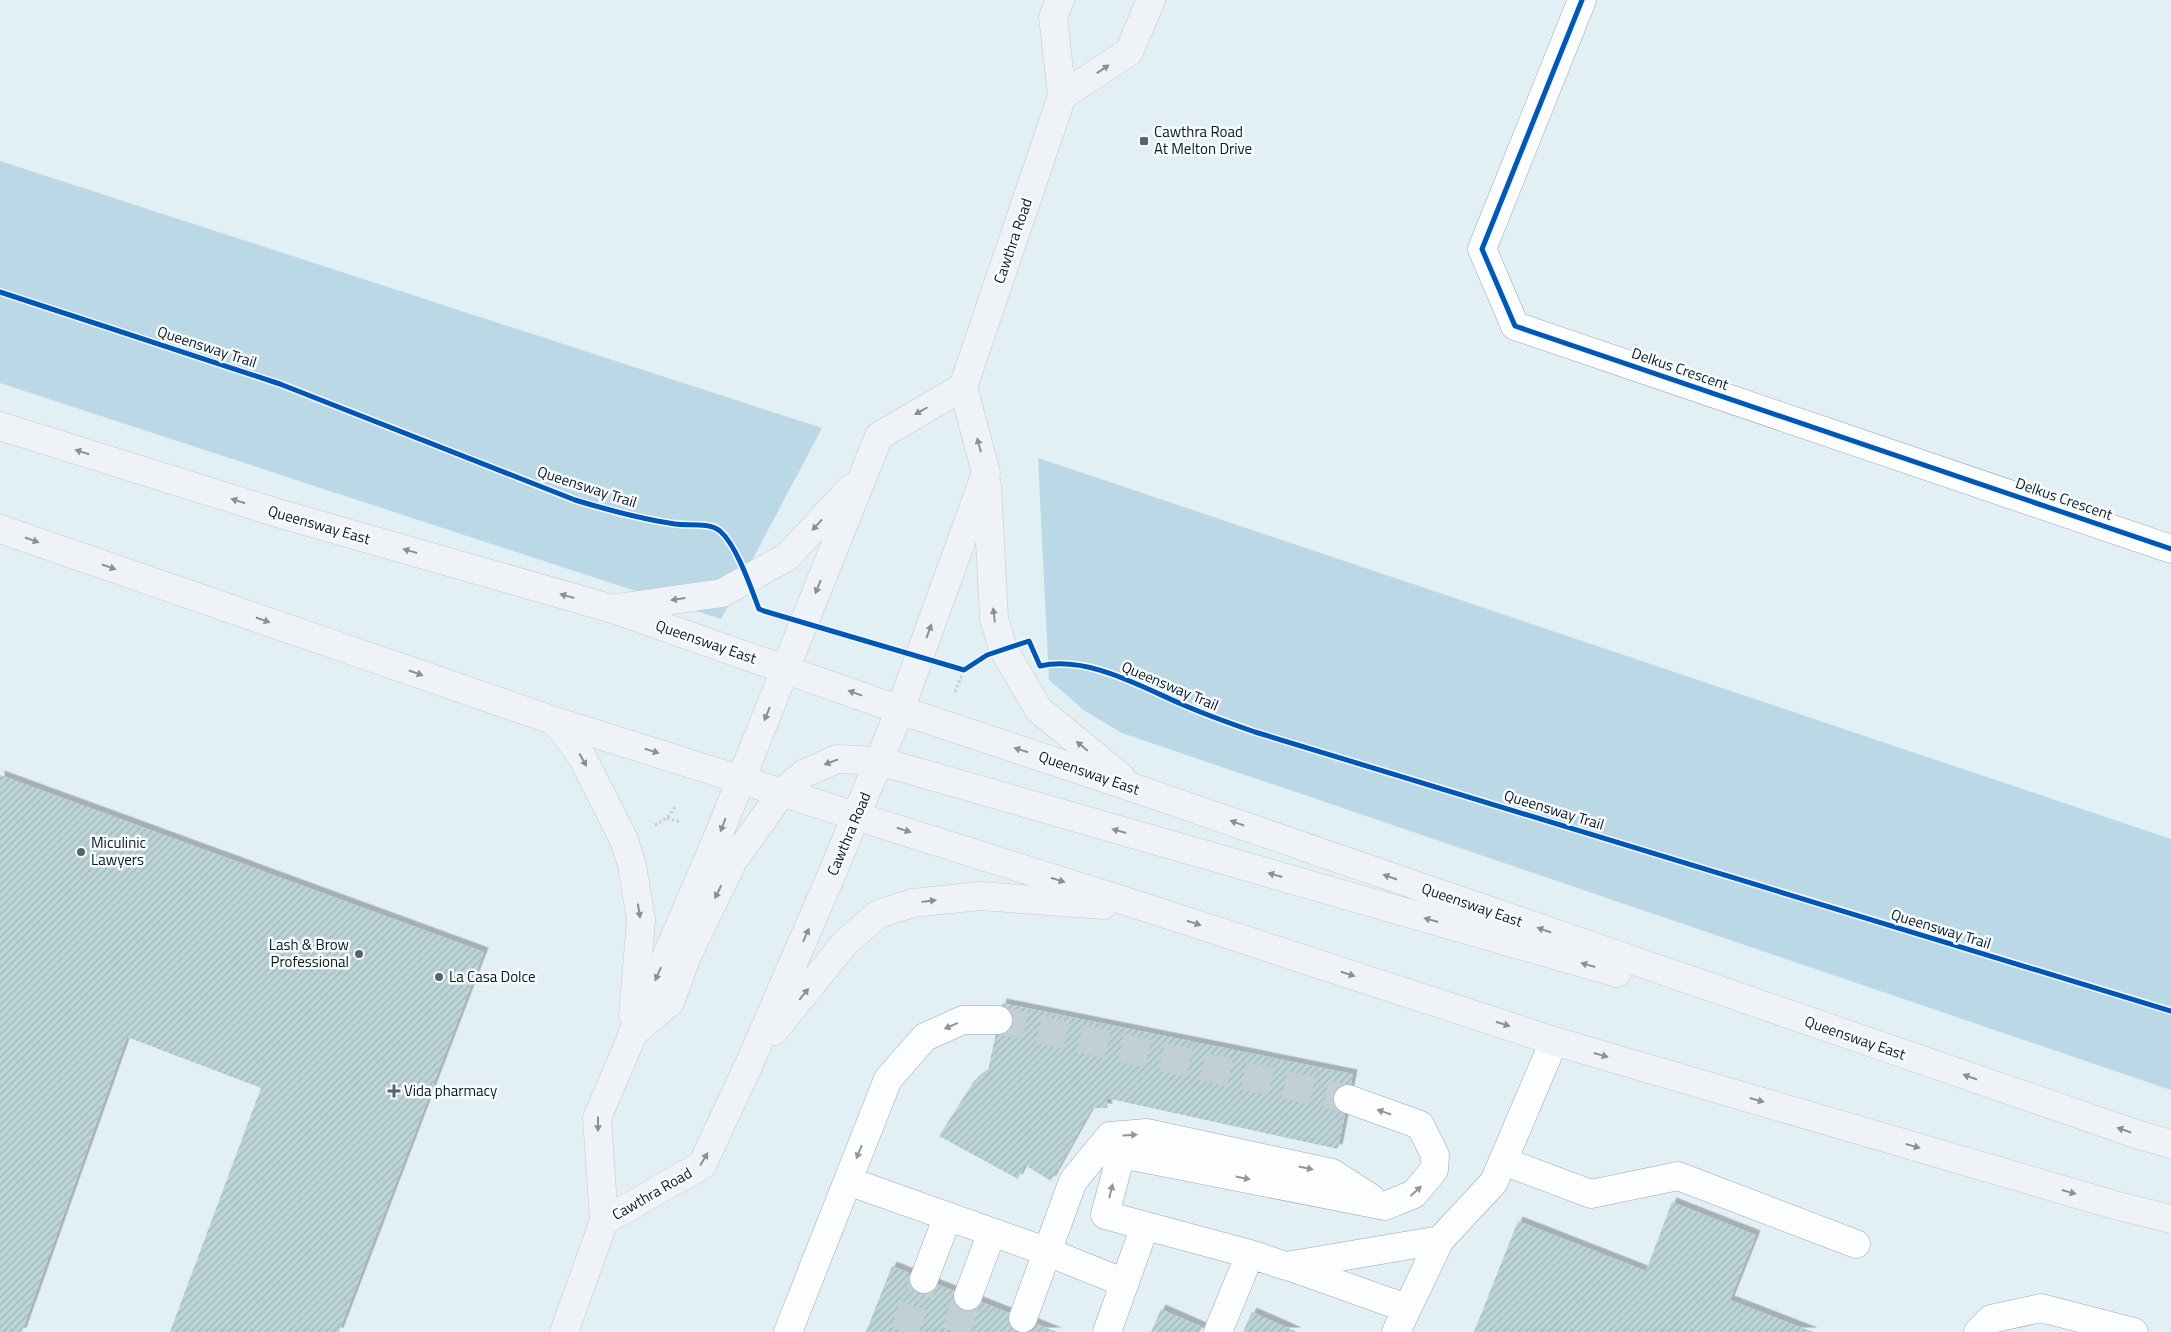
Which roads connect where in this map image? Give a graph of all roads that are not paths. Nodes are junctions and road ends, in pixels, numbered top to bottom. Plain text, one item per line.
1 (1060, 0) edge
2 (1151, 0) edge
3 (1582, 0) edge
4 (1062, 96) junction
5 (963, 386) junction
6 (0, 426) edge
7 (986, 473) junction
8 (862, 476) junction
9 (0, 529) edge
10 (2171, 549) edge
11 (613, 609) junction
12 (785, 668) junction
13 (900, 710) junction
14 (555, 721) junction
15 (879, 762) junction
16 (741, 780) junction
17 (1134, 788) junction
18 (782, 792) junction
19 (857, 816) junction
20 (1147, 908) junction
21 (998, 1020) tunnel mouth
22 (632, 1034) junction
23 (1554, 1041) junction
24 (751, 1060) junction
25 (1920, 1060) junction
26 (1348, 1099) tunnel mouth
27 (2171, 1144) edge
28 (1503, 1161) junction
29 (848, 1182) junction
30 (1385, 1206) junction
31 (948, 1216) junction
32 (2171, 1219) edge
33 (604, 1221) junction
34 (1145, 1226) junction
35 (992, 1232) junction
36 (1440, 1240) junction
37 (1856, 1244) dead end
38 (1046, 1251) junction
39 (1250, 1254) junction
40 (1286, 1266) junction
41 (924, 1279) tunnel mouth
42 (1125, 1283) junction
43 (968, 1296) tunnel mouth
44 (1023, 1318) dead end
45 (1401, 1320) edge
46 (564, 1332) edge
47 (788, 1332) edge
48 (1107, 1332) edge
49 (1218, 1332) edge
50 (1978, 1332) edge
51 (2134, 1332) edge

1 - 4 main road, Cawthra Road
4 -> 2 main road
3 - 10 street, Delkus Crescent
4 - 5 main road, Cawthra Road
7 -> 5 main road
5 -> 8 main road, Cawthra Road
11 -> 6 main road, Queensway East
13 -> 7 main road, Cawthra Road
17 -> 7 main road
8 -> 11 main road
8 -> 12 main road, Cawthra Road
9 -> 14 main road
11 - 12 main road, Queensway East
13 -> 12 main road, Queensway East
12 -> 16 main road, Cawthra Road
13 - 15 main road, Cawthra Road
17 -> 13 main road, Queensway East
14 -> 16 main road
14 -> 22 main road
15 -> 18 main road
15 - 19 main road, Cawthra Road
25 -> 15 main road
16 - 18 main road
16 -> 22 main road, Cawthra Road
25 -> 17 main road, Queensway East
18 - 19 main road
18 -> 22 main road
19 -> 20 main road
24 -> 19 main road, Cawthra Road
20 -> 23 main road
24 -> 20 main road
21 -> 29 street
22 -> 33 main road, Cawthra Road
23 - 28 street
23 -> 32 main road
33 -> 24 main road, Cawthra Road
27 -> 25 main road, Queensway East
30 -> 26 street
28 - 36 street
28 - 37 street
29 - 31 street
29 - 47 street
34 -> 30 street
38 -> 30 street
31 - 35 street
31 - 41 street
33 - 46 main road, Cawthra Road
34 - 39 street
34 - 42 street
35 - 38 street
35 - 43 street
36 - 40 street
36 - 45 street
38 - 42 street
38 - 44 street
39 - 40 street
39 - 49 street
40 - 45 street
42 - 48 street
50 - 51 street

